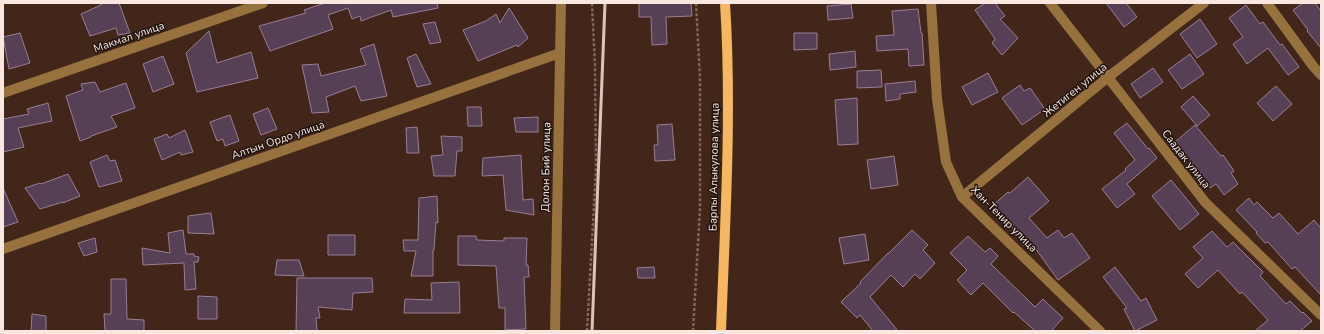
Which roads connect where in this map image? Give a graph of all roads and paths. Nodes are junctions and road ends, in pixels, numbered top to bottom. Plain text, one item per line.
1 (263, 3) edge
2 (560, 3) edge
3 (592, 3) edge
4 (696, 3) edge
5 (725, 3) edge
6 (931, 3) edge
7 (1050, 3) edge
8 (1204, 3) edge
9 (1267, 3) edge
10 (560, 53) junction
11 (1321, 75) edge
12 (1107, 78) junction
13 (3, 93) edge
14 (962, 197) junction
15 (3, 249) edge
16 (1321, 315) edge
17 (555, 331) edge
18 (587, 331) edge
19 (693, 331) edge
20 (721, 331) edge
21 (1100, 331) edge

1 - 13 street, Макмал улица
2 - 10 street, Долон Бий улица
3 - 18 path
4 - 19 path
5 - 20 main road, Барпы Алыкулова улица
6 - 14 street, Хан-Тенир улица
7 - 12 street, Саадак улица
8 - 12 street, Жетиген улица
9 - 11 street
10 - 15 street, Алтын Ордо улица
10 - 17 street, Долон Бий улица
12 - 14 street, Жетиген улица
12 - 16 street, Саадак улица
14 - 21 street, Хан-Тенир улица

